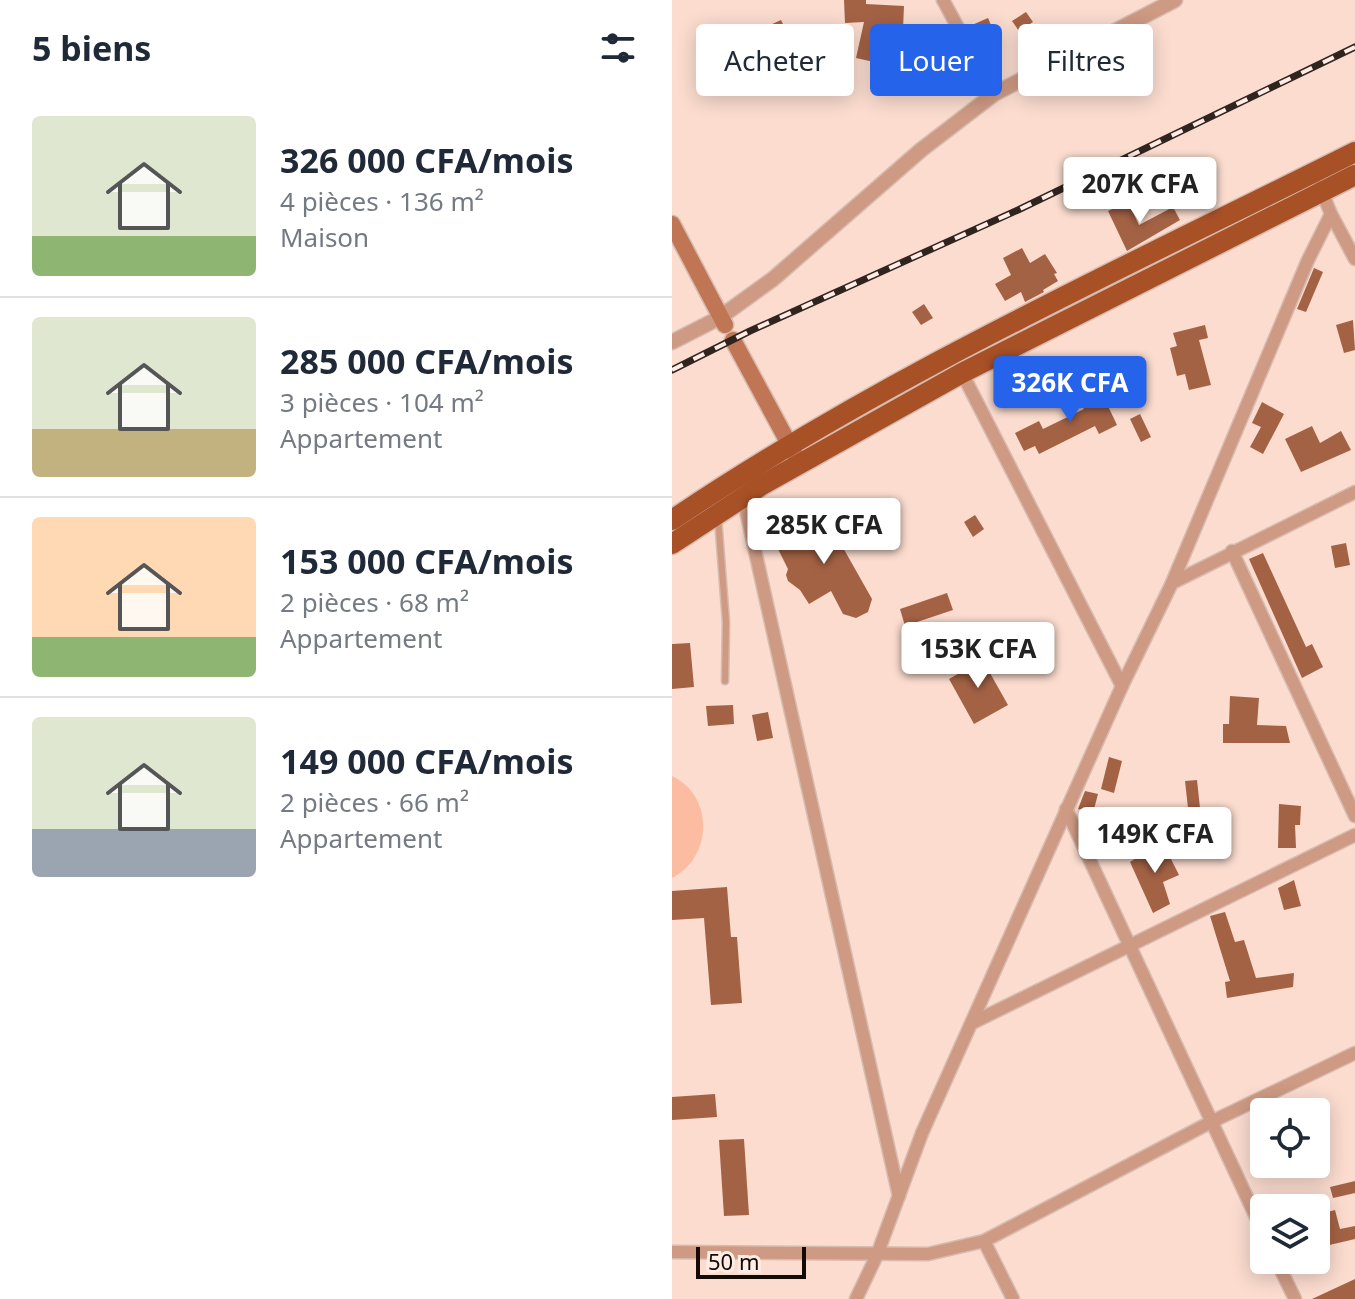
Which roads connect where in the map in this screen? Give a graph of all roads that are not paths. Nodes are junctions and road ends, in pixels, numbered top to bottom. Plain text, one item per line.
1 (943, 0) edge
2 (1175, 0) edge
3 (956, 24) edge
4 (1002, 90) edge
5 (991, 96) edge
6 (1355, 152) edge
7 (1355, 175) edge
8 (1318, 182) junction
9 (1331, 214) junction
10 (672, 224) edge
11 (1355, 259) edge
12 (1107, 272) junction
13 (1119, 294) junction
14 (726, 328) junction
15 (672, 342) edge
16 (962, 373) junction
17 (901, 382) junction
18 (913, 402) junction
19 (789, 446) junction
20 (800, 464) junction
21 (1355, 492) edge
22 (743, 497) junction
23 (718, 514) junction
24 (672, 520) edge
25 (672, 544) edge
26 (1232, 551) junction
27 (1172, 583) junction
28 (725, 681) dead end
29 (1122, 686) junction
30 (1066, 809) junction
31 (1355, 816) edge
32 (1355, 835) edge
33 (1128, 944) junction
34 (974, 1022) junction
35 (1355, 1053) edge
36 (1211, 1122) junction
37 (899, 1196) junction
38 (1250, 1204) edge
39 (984, 1241) junction
40 (672, 1252) edge
41 (877, 1255) junction
42 (1283, 1274) edge
43 (856, 1299) edge
44 (1013, 1299) edge
45 (1295, 1299) edge

1 - 3 street
2 - 4 street
5 - 14 street
6 - 8 highway
7 - 8 highway
8 - 9 street
8 - 12 highway
8 - 13 highway
9 - 11 street
9 - 27 street
10 - 14 main road
12 - 13 highway
12 - 17 highway
13 - 16 highway
14 - 15 street
14 - 19 main road
16 - 18 highway
16 - 29 street
17 - 18 highway
17 - 19 highway
18 - 20 highway
19 - 20 main road
19 - 24 highway
20 - 22 highway
21 - 26 street
22 - 23 highway
22 - 37 street
23 - 25 highway
23 - 28 lane
26 - 27 street
26 - 31 street
27 - 29 street
29 - 30 street
30 - 33 street
30 - 34 street
32 - 33 street
33 - 34 street
33 - 36 street
34 - 37 street
35 - 36 street
36 - 38 street
36 - 39 street
37 - 41 street
39 - 41 street
39 - 44 street
40 - 41 street
41 - 43 street
42 - 45 street

